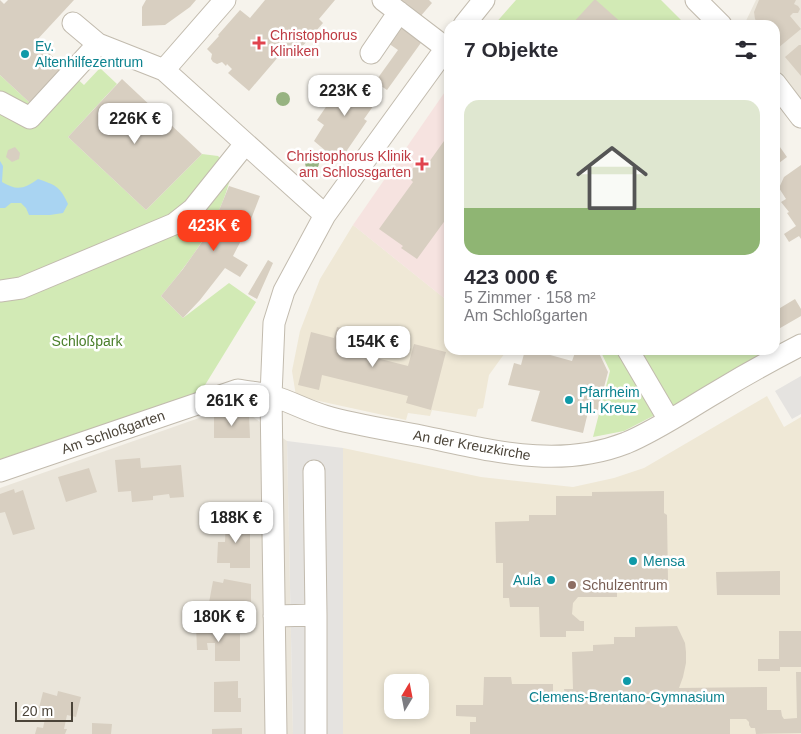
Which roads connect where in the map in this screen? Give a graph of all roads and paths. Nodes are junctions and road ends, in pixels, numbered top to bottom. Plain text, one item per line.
1 (225, 0) edge
2 (484, 0) edge
3 (696, 0) edge
4 (391, 6) edge
5 (468, 20) edge
6 (716, 20) edge
7 (73, 24) dead end
8 (98, 44) junction
9 (444, 51) edge
10 (371, 53) dead end
11 (444, 56) edge
12 (164, 70) junction
13 (780, 89) edge
14 (0, 102) edge
15 (801, 116) edge
16 (245, 144) junction
17 (325, 215) junction
18 (0, 291) edge
19 (801, 345) edge
20 (631, 355) edge
21 (271, 396) junction
22 (669, 420) junction
23 (0, 471) edge
24 (314, 471) dead end
25 (316, 615) junction
26 (274, 616) junction
27 (276, 734) edge
28 (316, 734) edge

1 - 12 street
2 - 5 street
3 - 6 street
4 - 9 street
4 - 10 street
7 - 8 street
8 - 12 street
8 - 14 street
11 - 17 street
12 - 16 street
13 - 15 street
16 - 17 street
16 - 18 street
17 - 21 street
19 - 22 street, An der Kreuzkirche
20 - 22 street
21 - 22 street, An der Kreuzkirche
21 - 23 street, Am Schloßgarten
21 - 26 street
24 - 25 street
25 - 26 street
25 - 28 street
26 - 27 street

